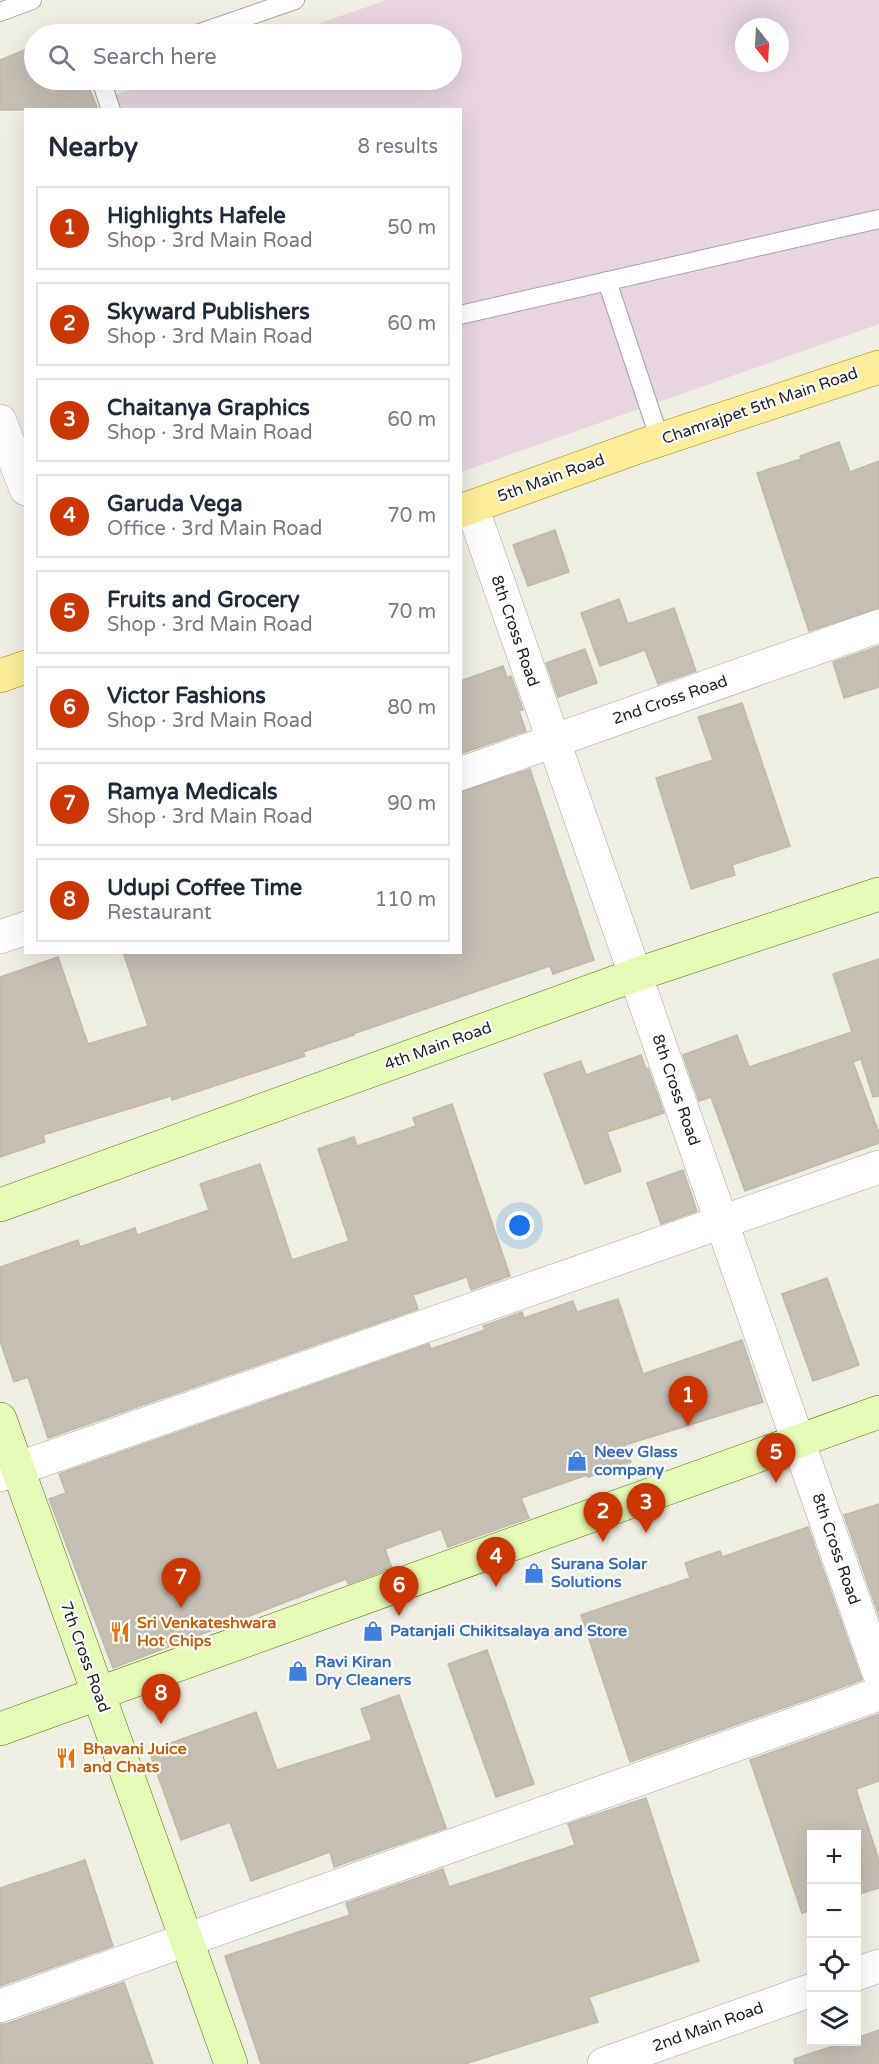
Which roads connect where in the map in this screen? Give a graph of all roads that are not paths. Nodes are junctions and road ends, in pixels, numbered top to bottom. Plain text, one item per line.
1 (32, 0) edge
2 (296, 0) edge
3 (0, 12) edge
4 (226, 24) edge
5 (104, 90) edge
6 (110, 108) edge
7 (879, 219) edge
8 (607, 281) junction
9 (462, 315) edge
10 (879, 367) edge
11 (0, 421) edge
12 (650, 443) junction
13 (24, 484) edge
14 (466, 509) edge
15 (879, 626) edge
16 (24, 668) edge
17 (0, 676) edge
18 (554, 741) junction
19 (462, 773) edge
20 (879, 894) edge
21 (24, 929) edge
22 (0, 937) edge
23 (635, 975) junction
24 (879, 1167) edge
25 (0, 1205) edge
26 (722, 1222) junction
27 (879, 1412) edge
28 (0, 1419) edge
29 (798, 1441) junction
30 (9, 1472) edge
31 (879, 1673) edge
32 (98, 1694) junction
33 (879, 1694) edge
34 (0, 1729) edge
35 (186, 1939) junction
36 (879, 1966) edge
37 (861, 1972) edge
38 (807, 1992) edge
39 (0, 2006) edge
40 (231, 2064) edge
41 (604, 2064) edge

1 - 3 lane
2 - 4 lane
5 - 6 lane
7 - 8 lane
8 - 9 lane
8 - 12 lane
10 - 12 main road, Chamrajpet 5th Main Road
11 - 13 street
12 - 14 main road, 5th Main Road
14 - 18 street, 8th Cross Road
15 - 18 street, 2nd Cross Road
16 - 17 main road
18 - 19 street, 2nd Cross Road
18 - 23 street, 8th Cross Road
20 - 23 street, 4th Main Road
21 - 22 street
23 - 25 street, 4th Main Road
23 - 26 street, 8th Cross Road
24 - 26 street
26 - 29 street, 8th Cross Road
26 - 30 street
27 - 29 street
28 - 30 street, 7th Cross Road
29 - 31 street, 8th Cross Road
29 - 32 street
30 - 32 street, 7th Cross Road
32 - 34 street
32 - 35 street, 7th Cross Road
33 - 35 street
35 - 39 street
35 - 40 street, 7th Cross Road
36 - 37 street
38 - 41 street, 2nd Main Road

